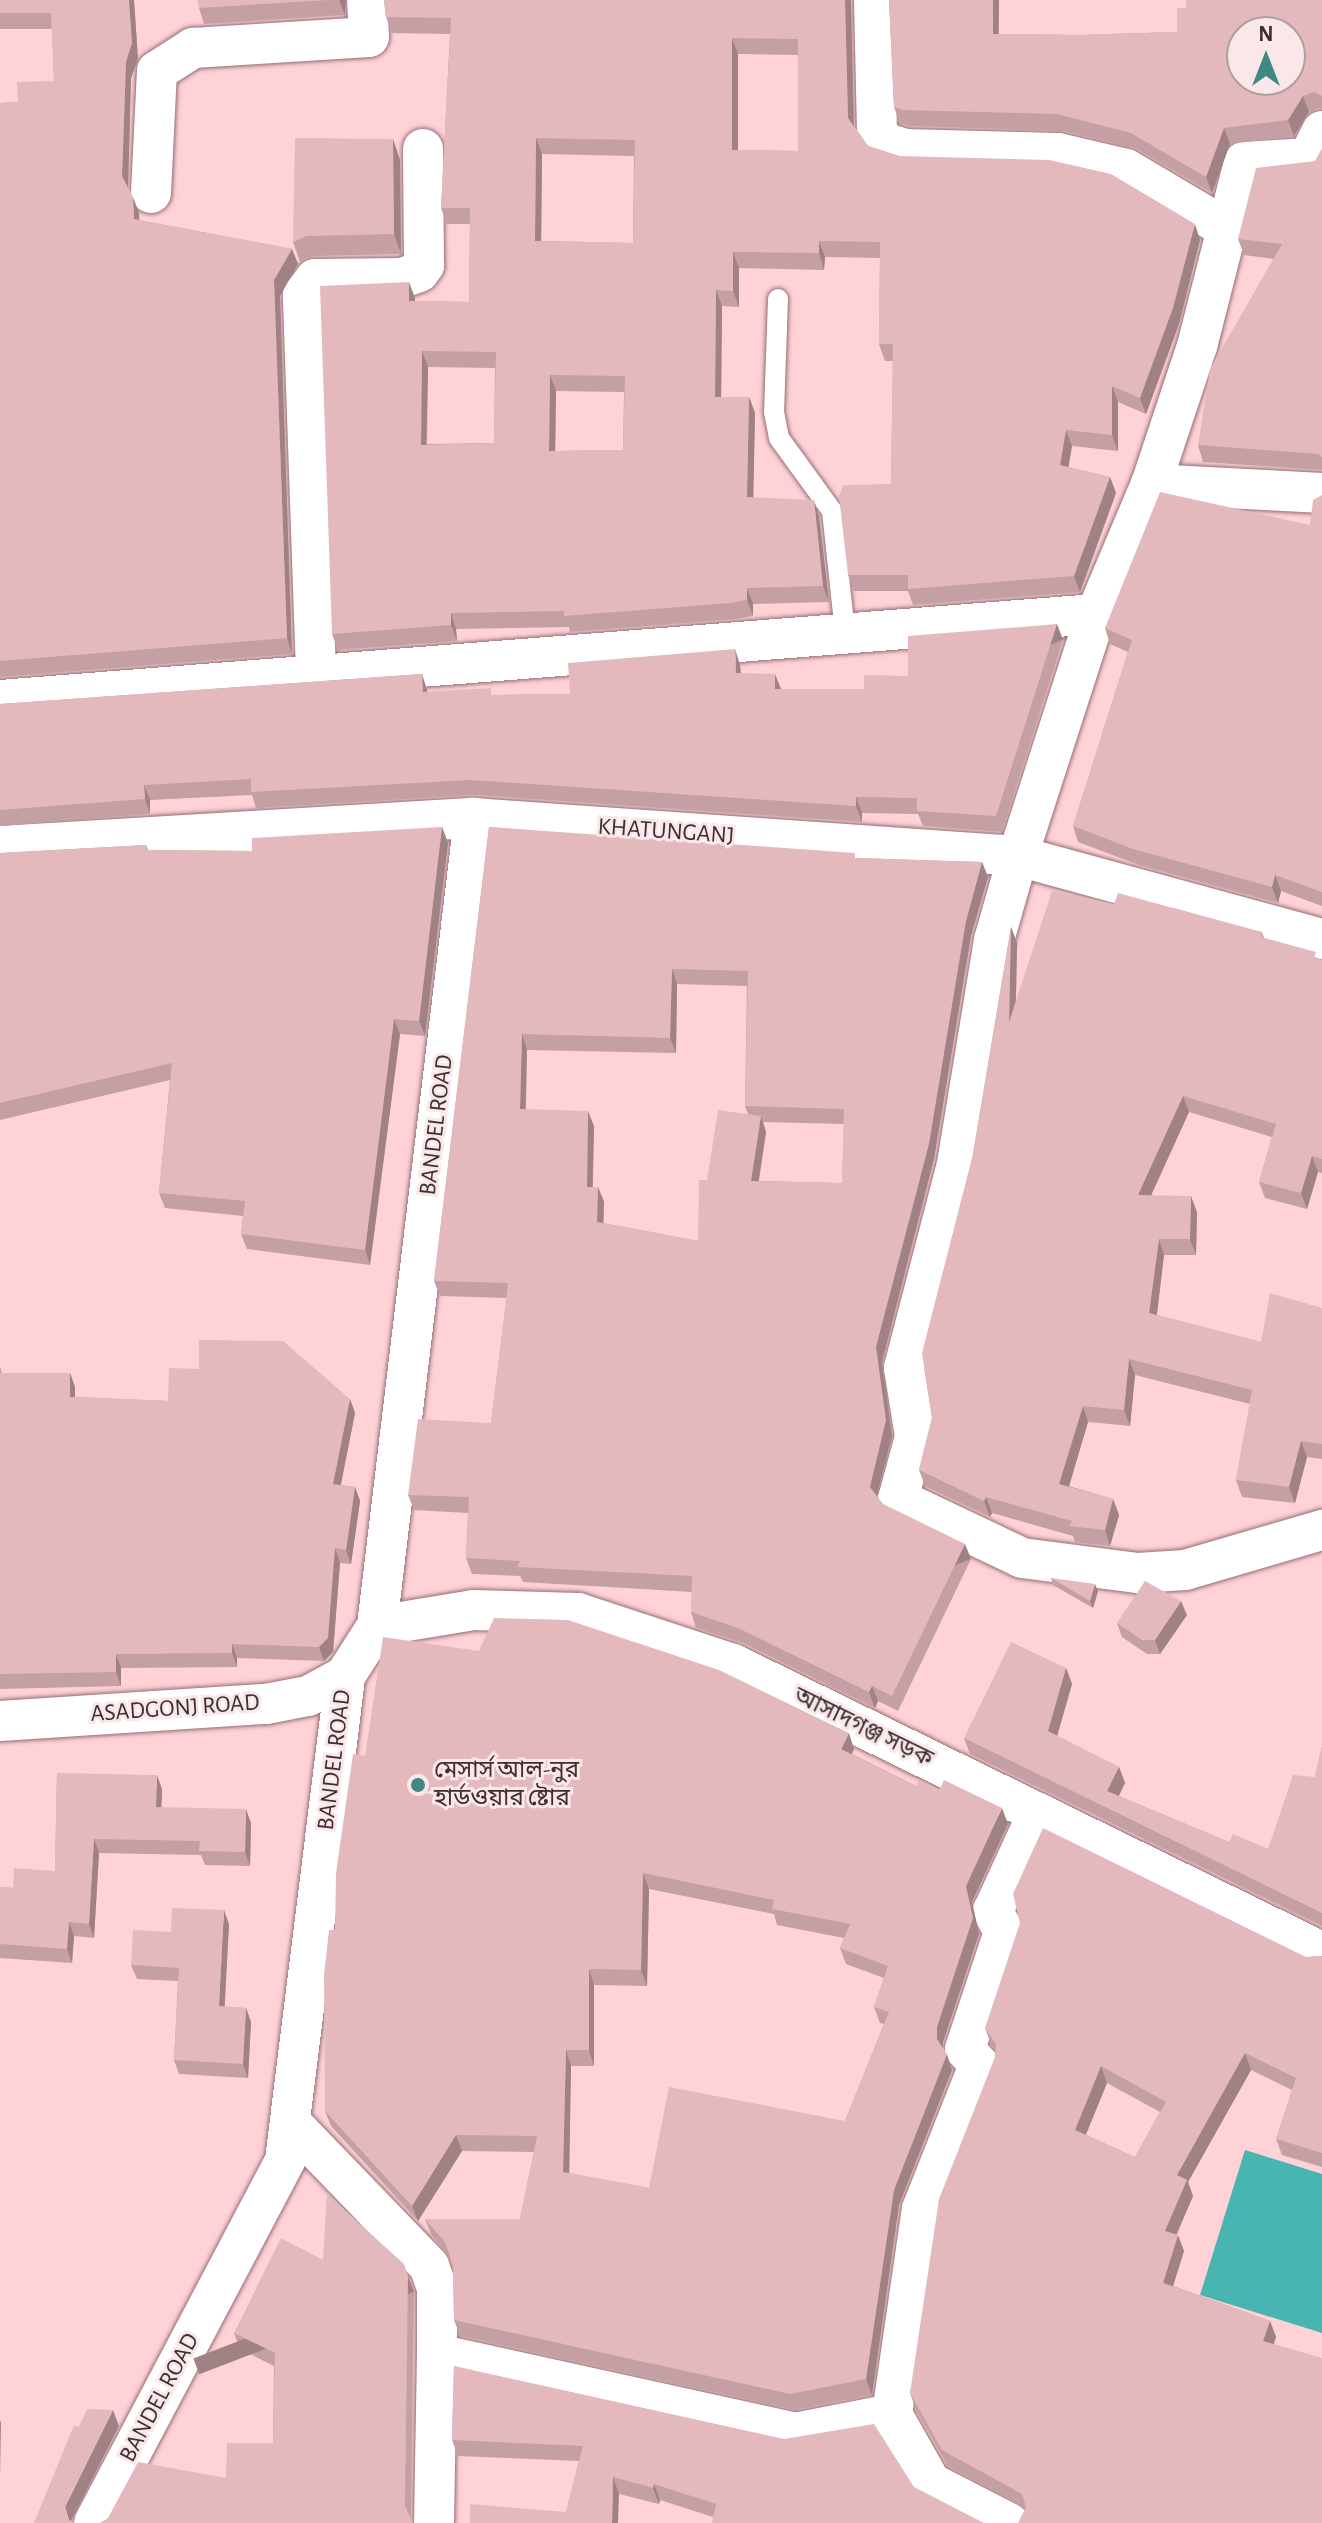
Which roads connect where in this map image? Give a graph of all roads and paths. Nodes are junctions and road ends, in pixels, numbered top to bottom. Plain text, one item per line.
1 (367, 0) edge
2 (874, 0) edge
3 (1322, 131) edge
4 (423, 149) dead end
5 (151, 193) dead end
6 (1229, 230) junction
7 (778, 299) dead end
8 (1151, 484) junction
9 (1322, 493) edge
10 (1096, 614) junction
11 (845, 632) junction
12 (316, 673) junction
13 (0, 700) edge
14 (474, 818) junction
15 (0, 846) edge
16 (1018, 856) junction
17 (1322, 939) edge
18 (1322, 1530) edge
19 (377, 1626) junction
20 (345, 1676) junction
21 (0, 1721) edge
22 (1038, 1813) junction
23 (1322, 1952) edge
24 (291, 2123) junction
25 (437, 2354) junction
26 (892, 2414) junction
27 (94, 2523) edge
28 (434, 2523) edge
29 (1009, 2523) edge

1 - 5 street
2 - 6 street
3 - 6 street
4 - 12 street
6 - 8 street
7 - 11 lane
8 - 9 street
8 - 10 street
10 - 11 street
10 - 16 street
11 - 12 street
12 - 13 street
14 - 15 street, KHATUNGANJ
14 - 16 street, KHATUNGANJ
14 - 19 street, BANDEL ROAD
16 - 17 street, KHATUNGANJ
16 - 18 street
19 - 20 street, BANDEL ROAD
19 - 22 street, আসাদগঞ্জ সড়ক
20 - 21 street, ASADGONJ ROAD
20 - 24 street, BANDEL ROAD
22 - 23 street, আসাদগঞ্জ সড়ক
22 - 26 street
24 - 25 street
24 - 27 street, BANDEL ROAD
25 - 26 street
25 - 28 street
26 - 29 street

